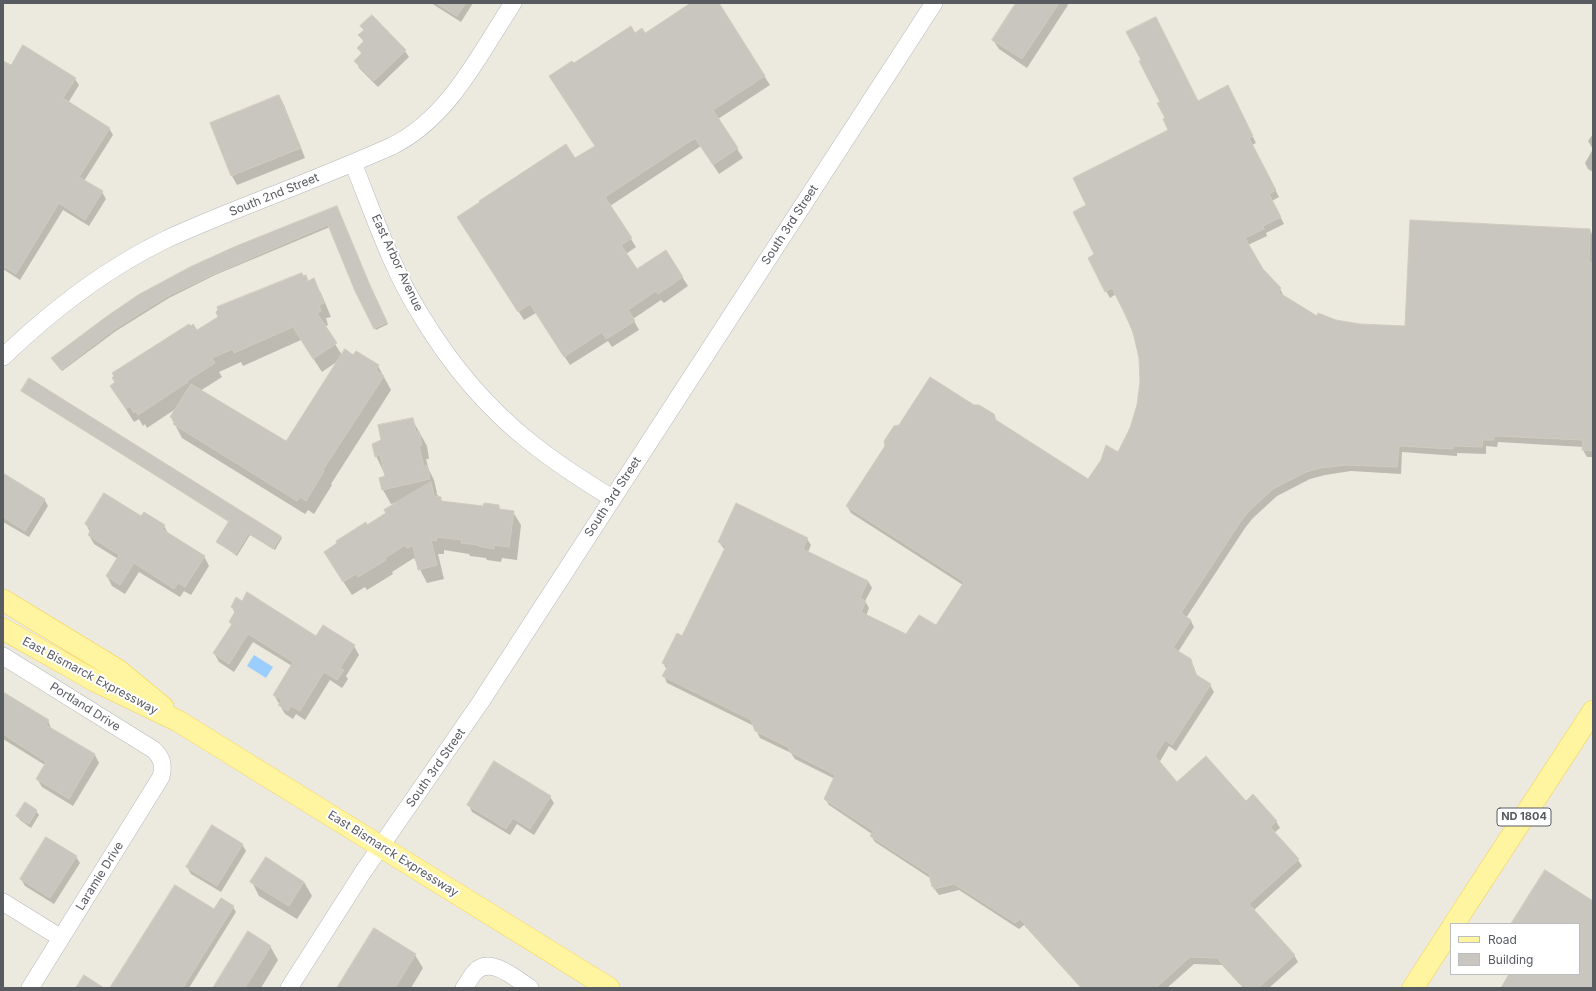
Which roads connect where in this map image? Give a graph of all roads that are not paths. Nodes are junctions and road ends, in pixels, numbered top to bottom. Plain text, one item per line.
1 (512, 3) edge
2 (934, 3) edge
3 (353, 163) junction
4 (3, 356) edge
5 (612, 498) junction
6 (3, 600) edge
7 (3, 629) edge
8 (3, 656) edge
9 (1593, 711) edge
10 (178, 721) junction
11 (162, 762) joint
12 (381, 846) junction
13 (3, 902) edge
14 (1455, 923) edge
15 (1450, 931) edge
16 (61, 938) junction
17 (30, 988) edge
18 (289, 988) edge
19 (464, 988) edge
20 (530, 988) edge
21 (608, 988) edge
22 (1413, 988) edge

1 - 3 street, South 2nd Street
2 - 5 street, South 3rd Street
3 - 4 street, South 2nd Street
3 - 5 street, East Arbor Avenue
5 - 12 street, South 3rd Street
6 - 10 main road, East Bismarck Expressway
7 - 10 main road, East Bismarck Expressway
8 - 11 street, Portland Drive
9 - 14 main road, ND 1804
10 - 12 main road, East Bismarck Expressway
11 - 16 street, Laramie Drive
12 - 18 street, South 3rd Street
12 - 21 main road, East Bismarck Expressway
13 - 16 street
15 - 22 main road
16 - 17 street, Laramie Drive
19 - 20 street

